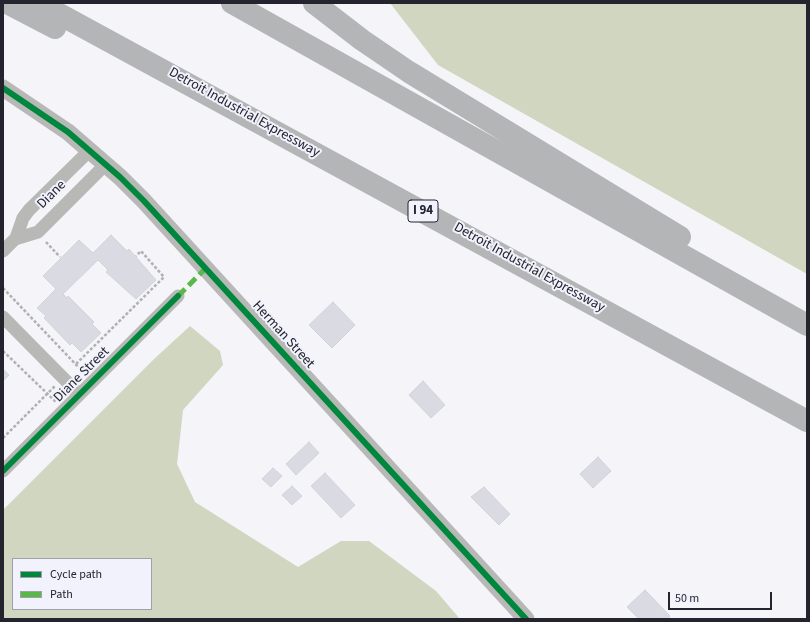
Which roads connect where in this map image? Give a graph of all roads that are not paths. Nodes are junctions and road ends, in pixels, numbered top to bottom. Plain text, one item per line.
1 (6, 3) edge
2 (39, 3) edge
3 (232, 3) edge
4 (314, 3) edge
5 (149, 61) junction
6 (3, 88) edge
7 (90, 150) junction
8 (106, 164) junction
9 (16, 238) junction
10 (3, 251) edge
11 (178, 296) dead end
12 (807, 311) edge
13 (3, 317) edge
14 (807, 325) edge
15 (79, 394) junction
16 (807, 421) edge
17 (3, 471) edge
18 (526, 619) edge

1 - 5 highway
2 - 5 highway, Detroit Industrial Expressway / I 94
3 - 14 highway
4 - 12 highway
5 - 16 highway, Detroit Industrial Expressway / I 94
6 - 7 street, Herman Street
7 - 8 street, Herman Street
7 - 9 street, Diane
8 - 9 street, Diane
8 - 18 street, Herman Street
9 - 10 street, Diane
11 - 15 street, Diane Street
13 - 15 street
15 - 17 street, Diane Street

